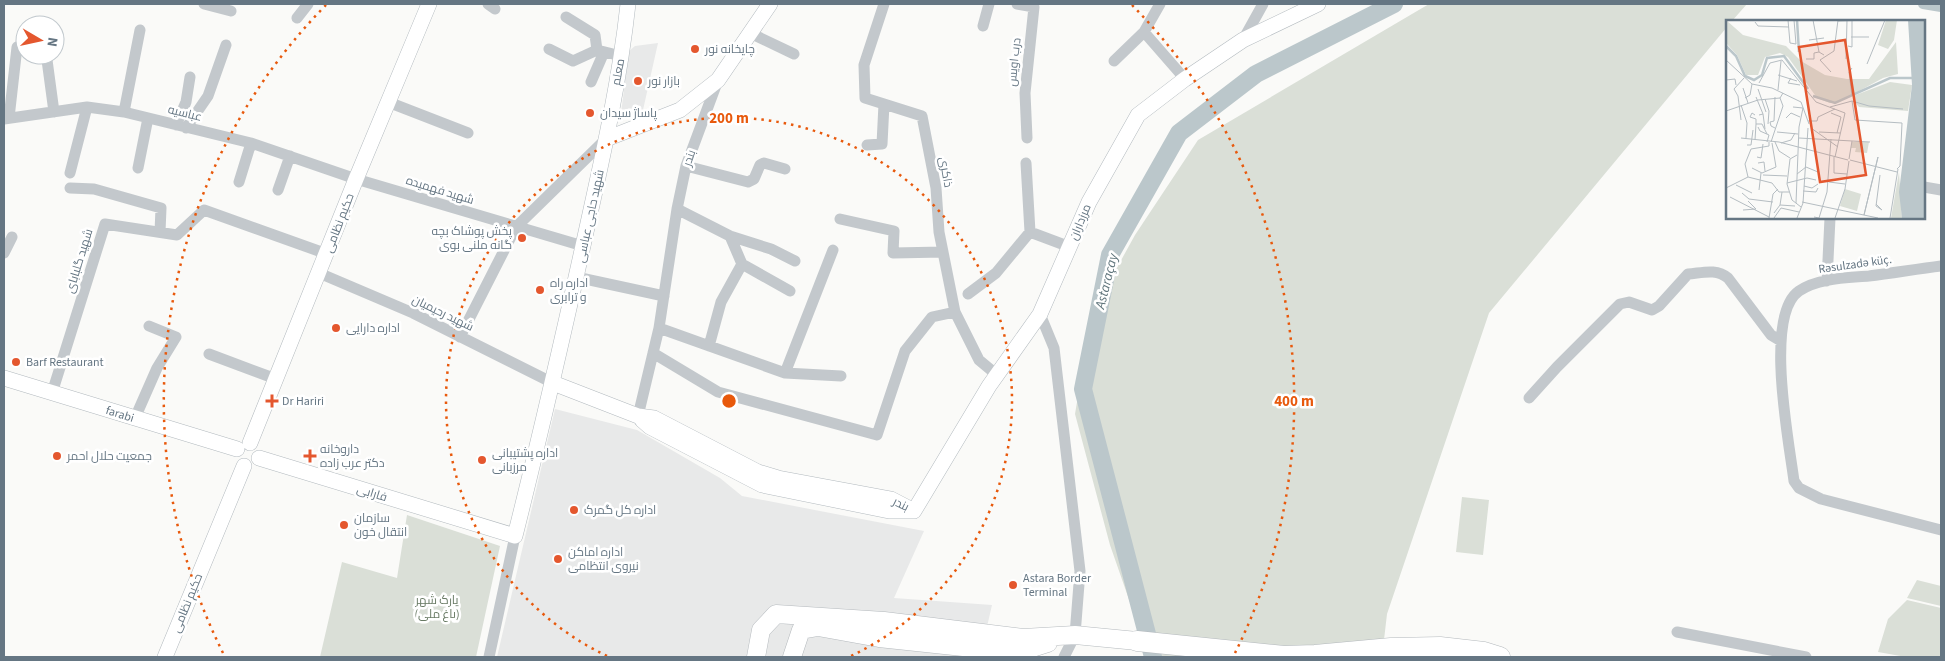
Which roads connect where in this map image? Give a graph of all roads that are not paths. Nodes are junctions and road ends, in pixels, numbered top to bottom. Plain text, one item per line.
1 (204, 4) edge
2 (308, 4) edge
3 (429, 4) edge
4 (628, 4) edge
5 (770, 4) edge
6 (884, 4) edge
7 (989, 4) edge
8 (1017, 4) edge
9 (1160, 4) edge
10 (1263, 4) edge
11 (1318, 4) edge
12 (231, 11) dead end
13 (566, 17) dead end
14 (297, 18) dead end
15 (983, 26) dead end
16 (140, 30) dead end
17 (1144, 32) junction
18 (750, 33) junction
19 (1243, 40) junction
20 (226, 45) dead end
21 (549, 49) dead end
22 (601, 51) junction
23 (794, 54) dead end
24 (621, 56) junction
25 (1114, 61) dead end
26 (15, 65) edge
27 (48, 65) edge
28 (190, 77) dead end
29 (1185, 79) junction
30 (718, 80) junction
31 (591, 82) dead end
32 (388, 102) junction
33 (884, 104) junction
34 (87, 107) junction
35 (54, 112) junction
36 (124, 112) junction
37 (148, 118) junction
38 (7, 119) edge
39 (181, 126) junction
40 (468, 133) dead end
41 (1027, 138) dead end
42 (606, 139) junction
43 (251, 143) junction
44 (867, 145) dead end
45 (290, 156) junction
46 (1026, 163) dead end
47 (686, 166) junction
48 (138, 168) dead end
49 (785, 169) dead end
50 (70, 173) dead end
51 (356, 179) junction
52 (239, 182) dead end
53 (1925, 187) edge
54 (70, 188) dead end
55 (278, 190) dead end
56 (1941, 190) edge
57 (677, 210) junction
58 (840, 219) dead end
59 (1830, 219) edge
60 (516, 228) junction
61 (160, 232) junction
62 (1030, 232) junction
63 (730, 236) junction
64 (12, 237) dead end
65 (583, 246) junction
66 (1070, 247) junction
67 (833, 250) dead end
68 (943, 252) junction
69 (4, 253) edge
70 (327, 254) junction
71 (796, 261) dead end
72 (742, 264) junction
73 (1941, 266) edge
74 (319, 273) junction
75 (576, 278) junction
76 (1827, 281) junction
77 (790, 291) dead end
78 (968, 294) dead end
79 (664, 296) junction
80 (954, 312) junction
81 (1040, 314) junction
82 (150, 326) dead end
83 (659, 328) junction
84 (460, 337) junction
85 (1781, 341) junction
86 (709, 346) junction
87 (653, 352) junction
88 (209, 354) dead end
89 (785, 373) junction
90 (996, 375) junction
91 (841, 376) dead end
92 (4, 378) edge
93 (276, 379) junction
94 (553, 383) junction
95 (52, 393) junction
96 (1529, 398) dead end
97 (638, 416) junction
98 (135, 418) junction
99 (244, 446) junction
100 (259, 458) junction
101 (244, 466) junction
102 (914, 510) joint
103 (1941, 530) edge
104 (514, 536) junction
105 (1677, 632) dead end
106 (1075, 635) junction
107 (1136, 641) joint
108 (1463, 653) edge
109 (165, 657) edge
110 (489, 657) edge
111 (756, 657) edge
112 (792, 657) edge
113 (1064, 657) edge
114 (1500, 657) edge
115 (1806, 657) edge

1 - 12 street
2 - 14 street
3 - 32 street, حکیم نظامی
4 - 24 street, معلم
5 - 18 street
6 - 33 street, ذاکری
7 - 15 street
8 - 41 street, درب اویس
9 - 17 street
10 - 19 street
11 - 19 street, مرزداران
13 - 22 street
16 - 36 street
17 - 25 street
17 - 29 street
18 - 23 street
18 - 30 street
19 - 29 street, مرزداران
20 - 39 street
21 - 22 street
22 - 24 street
22 - 31 street
24 - 42 street, معلم
26 - 38 street
27 - 35 street
28 - 39 street
29 - 66 street, مرزداران
30 - 42 street
30 - 47 street, بندر
32 - 40 street
32 - 51 street, حکیم نظامی
33 - 44 street
33 - 68 street, ذاکری
34 - 35 street, عباسیه
34 - 36 street, عباسیه
34 - 50 street
35 - 38 street, عباسیه
36 - 37 street, عباسیه
37 - 39 street, عباسیه
37 - 48 street
39 - 43 street, عباسیه
42 - 60 street
42 - 65 street, شهید حاجی عباسی
43 - 45 street, عباسیه
43 - 52 street
45 - 51 street, عباسیه
45 - 55 street
46 - 62 street
47 - 49 street
47 - 57 street, بندر
51 - 60 street, شهید فهمیده
51 - 70 street, حکیم نظامی
53 - 56 street
54 - 61 street
57 - 63 street
57 - 79 street, بندر
58 - 68 street
59 - 76 street
60 - 65 street, شهید فهمیده
60 - 84 street
61 - 70 street, شهید گلبابای
61 - 95 street, شهید گلبابای
62 - 66 street
62 - 78 street
63 - 71 street
63 - 72 street
64 - 69 street
65 - 75 street, شهید حاجی عباسی
66 - 81 street, مرزداران
67 - 89 street
68 - 80 street, ذاکری
70 - 74 street, حکیم نظامی
72 - 77 street
72 - 86 street
73 - 76 street, Rəsulzadə küç.
74 - 84 street, شهید رحیمیان
74 - 93 street, حکیم نظامی
75 - 79 street
75 - 94 street, شهید حاجی عباسی
76 - 85 street, Rəsulzadə küç.
79 - 83 street, بندر
80 - 87 street
80 - 90 street, ذاکری
81 - 90 street, مرزداران
81 - 106 street
82 - 98 street
83 - 86 street
83 - 87 street, بندر
84 - 94 street, شهید رحیمیان
85 - 96 street
85 - 103 street, Rəsulzadə küç.
86 - 89 street
87 - 97 street, بندر
88 - 93 street
89 - 91 street
90 - 102 street, مرزداران
92 - 95 street, farabi
93 - 99 street, حکیم نظامی
94 - 97 street, بندر
94 - 104 street, شهید حاجی عباسی
95 - 98 street, farabi
97 - 102 street, بندر
98 - 99 street, farabi
99 - 100 street
99 - 101 street
100 - 101 street
100 - 104 street, فارابی
101 - 109 street, حکیم نظامی
104 - 110 street
105 - 115 street
106 - 107 main road
106 - 111 main road
106 - 112 main road
106 - 113 street
107 - 108 highway
108 - 114 highway

